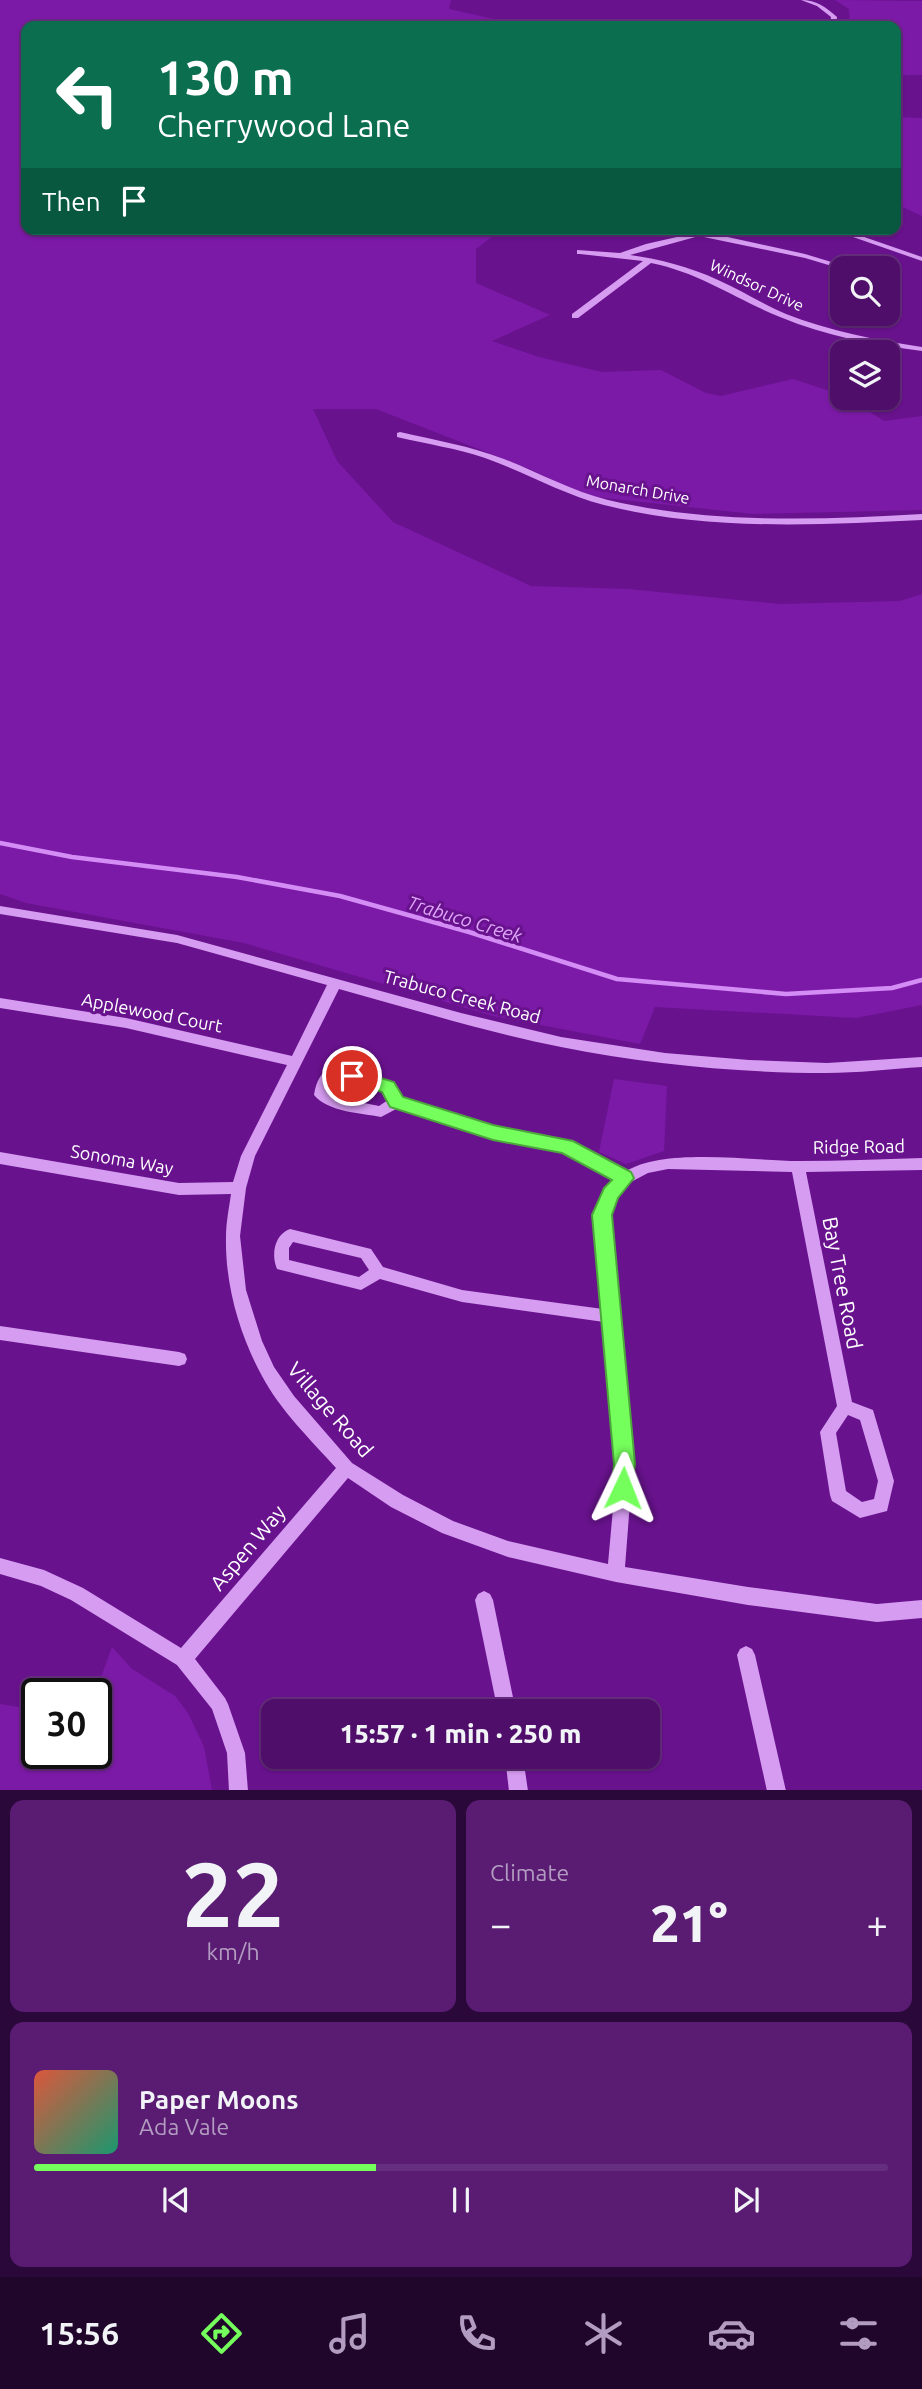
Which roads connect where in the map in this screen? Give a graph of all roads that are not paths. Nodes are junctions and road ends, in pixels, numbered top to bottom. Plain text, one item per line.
1 (804, 0) edge
2 (834, 21) edge
3 (694, 235) edge
4 (701, 235) edge
5 (850, 235) edge
6 (580, 252) dead end
7 (621, 256) junction
8 (922, 259) edge
9 (650, 260) junction
10 (830, 263) edge
11 (575, 316) dead end
12 (922, 349) edge
13 (400, 435) dead end
14 (922, 517) edge
15 (0, 910) edge
16 (335, 983) junction
17 (0, 1003) edge
18 (296, 1062) junction
19 (922, 1062) edge
20 (396, 1102) junction
21 (0, 1158) edge
22 (922, 1164) edge
23 (798, 1167) junction
24 (624, 1178) junction
25 (239, 1188) junction
26 (378, 1272) junction
27 (613, 1317) junction
28 (0, 1333) edge
29 (179, 1359) dead end
30 (845, 1407) junction
31 (346, 1468) junction
32 (0, 1566) edge
33 (615, 1574) junction
34 (484, 1600) dead end
35 (922, 1609) edge
36 (746, 1655) dead end
37 (183, 1659) junction
38 (504, 1699) edge
39 (516, 1769) edge
40 (239, 1790) edge
41 (519, 1790) edge
42 (777, 1790) edge

1 - 2 street
3 - 7 street
4 - 10 street
5 - 8 street
6 - 7 street, Windsor Drive
7 - 9 street, Windsor Drive
9 - 11 street
9 - 12 street, Windsor Drive
13 - 14 street, Monarch Drive
15 - 16 street, Trabuco Creek Road
16 - 18 street, Village Road
16 - 19 street, Trabuco Creek Road
17 - 18 street, Applewood Court
18 - 25 street, Village Road
20 - 20 street
20 - 24 street
21 - 25 street, Sonoma Way
22 - 23 street, Ridge Road
23 - 24 street, Ridge Road
23 - 30 street, Bay Tree Road
24 - 27 street
25 - 31 street, Village Road
26 - 26 street
26 - 27 street
27 - 33 street
28 - 29 street
30 - 30 street
31 - 33 street, Village Road
31 - 37 street, Aspen Way
32 - 37 street
33 - 35 street, Village Road
34 - 38 street
36 - 42 street
37 - 40 street
39 - 41 street

